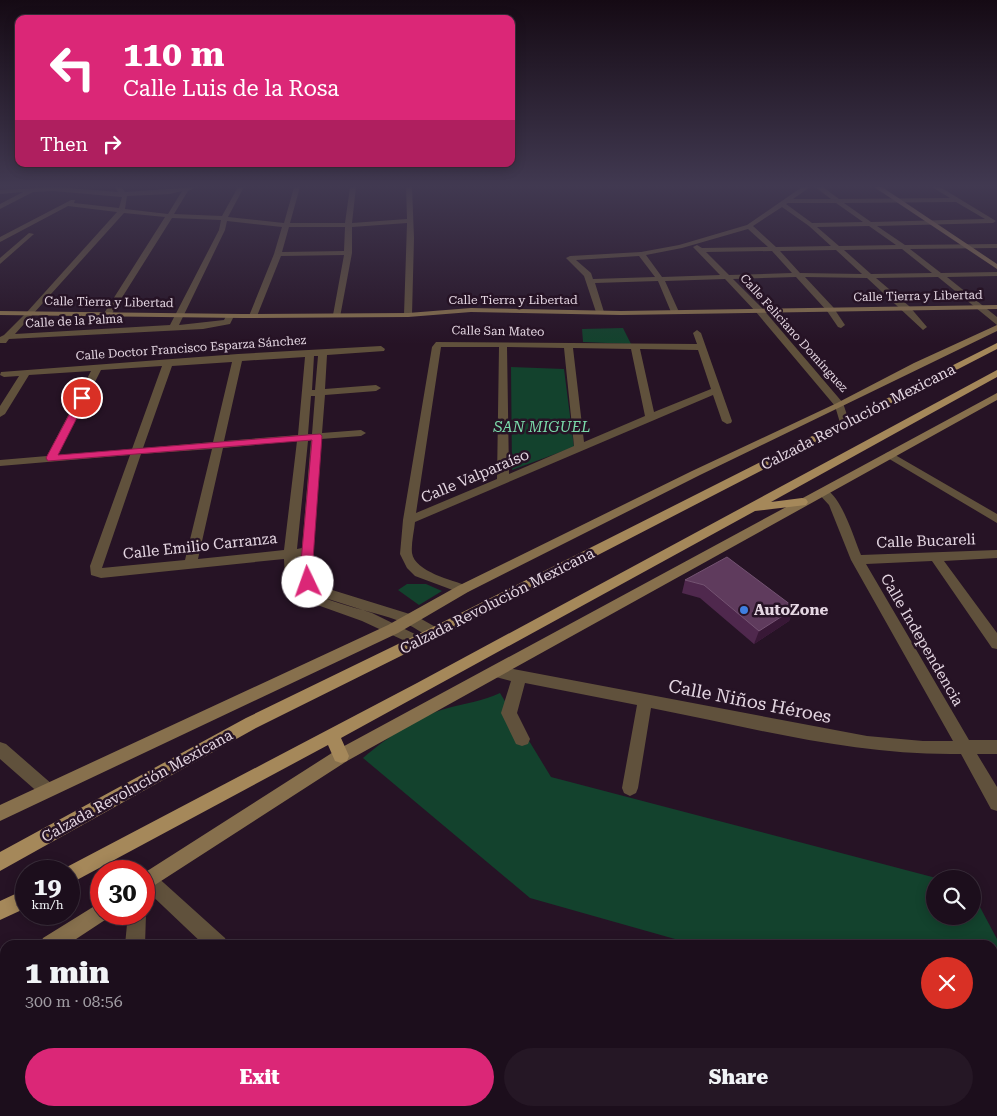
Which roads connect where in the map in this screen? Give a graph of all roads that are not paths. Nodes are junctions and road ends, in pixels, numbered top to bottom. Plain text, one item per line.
1 (25, 239) edge
2 (96, 239) edge
3 (155, 239) edge
4 (218, 239) edge
5 (282, 239) edge
6 (348, 239) edge
7 (410, 239) edge
8 (707, 239) edge
9 (763, 239) edge
10 (828, 239) edge
11 (891, 239) edge
12 (954, 239) edge
13 (694, 243) junction
14 (997, 246) edge
15 (966, 247) junction
16 (838, 248) junction
17 (903, 248) junction
18 (774, 249) junction
19 (701, 250) junction
20 (278, 254) junction
21 (348, 254) junction
22 (641, 254) junction
23 (2, 259) edge
24 (997, 268) edge
25 (997, 274) edge
26 (796, 275) junction
27 (940, 275) junction
28 (870, 276) junction
29 (727, 277) junction
30 (591, 280) junction
31 (661, 280) junction
32 (982, 307) junction
33 (997, 307) edge
34 (906, 308) junction
35 (759, 310) junction
36 (830, 310) junction
37 (600, 312) junction
38 (675, 312) junction
39 (0, 313) edge
40 (30, 314) junction
41 (107, 315) junction
42 (337, 315) junction
43 (408, 315) junction
44 (180, 316) junction
45 (230, 316) junction
46 (253, 316) junction
47 (997, 322) edge
48 (841, 325) dead end
49 (923, 327) dead end
50 (173, 328) junction
51 (997, 328) edge
52 (697, 332) dead end
53 (2, 341) edge
54 (503, 344) junction
55 (568, 345) junction
56 (635, 346) junction
57 (702, 346) junction
58 (997, 346) edge
59 (381, 349) dead end
60 (324, 352) junction
61 (310, 353) junction
62 (238, 357) junction
63 (168, 363) junction
64 (98, 367) junction
65 (26, 372) junction
66 (997, 373) edge
67 (4, 374) dead end
68 (376, 388) dead end
69 (718, 390) junction
70 (319, 392) junction
71 (307, 394) junction
72 (997, 396) edge
73 (840, 405) junction
74 (0, 414) edge
75 (650, 416) junction
76 (727, 421) dead end
77 (845, 424) junction
78 (361, 433) dead end
79 (317, 436) junction
80 (303, 437) junction
81 (218, 445) junction
82 (580, 448) junction
83 (136, 452) junction
84 (890, 455) junction
85 (51, 458) junction
86 (0, 463) edge
87 (503, 482) junction
88 (823, 492) junction
89 (802, 502) junction
90 (748, 508) junction
91 (997, 518) edge
92 (409, 520) junction
93 (308, 552) junction
94 (290, 553) junction
95 (997, 554) edge
96 (936, 558) junction
97 (857, 560) junction
98 (191, 563) junction
99 (303, 586) junction
100 (464, 589) junction
101 (411, 620) junction
102 (393, 629) junction
103 (434, 633) junction
104 (418, 642) junction
105 (997, 644) edge
106 (497, 672) junction
107 (520, 676) junction
108 (645, 700) junction
109 (332, 735) junction
110 (522, 738) dead end
111 (997, 747) edge
112 (965, 748) junction
113 (0, 749) edge
114 (341, 756) junction
115 (630, 788) dead end
116 (47, 790) junction
117 (997, 803) edge
118 (0, 813) edge
119 (85, 814) junction
120 (0, 852) edge
121 (0, 862) edge
122 (80, 869) edge
123 (155, 875) edge
124 (155, 889) edge
125 (15, 904) edge
126 (15, 905) edge
127 (0, 911) edge
128 (0, 915) edge
129 (90, 918) edge
130 (136, 925) edge
131 (58, 940) edge
132 (135, 940) edge
133 (212, 940) edge

1 - 23 street
2 - 40 street
3 - 41 street
4 - 44 street
5 - 20 street
6 - 21 street
7 - 43 street
8 - 13 street
9 - 18 street
10 - 16 street
11 - 17 street
12 - 15 street
13 - 19 street, Calle Feliciano Domínguez
13 - 22 street
14 - 15 street
15 - 17 street
15 - 24 street
16 - 17 street
16 - 18 street
16 - 28 street
17 - 27 street
18 - 19 street
18 - 26 street
19 - 29 street, Calle Feliciano Domínguez
20 - 21 street
20 - 46 street
21 - 42 street
22 - 30 street
22 - 31 street
25 - 27 street
26 - 28 street
26 - 29 street
26 - 36 street
27 - 28 street
27 - 32 street
28 - 34 street
29 - 31 street
29 - 35 street, Calle Feliciano Domínguez
30 - 31 street
30 - 37 street
31 - 38 street
32 - 33 street, Calle Tierra y Libertad
32 - 34 street, Calle Tierra y Libertad
32 - 47 street
34 - 36 street, Calle Tierra y Libertad
34 - 49 street
35 - 36 street, Calle Tierra y Libertad
35 - 38 street, Calle Tierra y Libertad
35 - 73 street, Calle Feliciano Domínguez
36 - 48 street
37 - 38 street, Calle Tierra y Libertad
37 - 43 street, Calle Tierra y Libertad
39 - 40 street, Calle Tierra y Libertad
40 - 41 street, Calle Tierra y Libertad
40 - 53 street
41 - 44 street, Calle Tierra y Libertad
42 - 43 street, Calle Tierra y Libertad
42 - 46 street, Calle Tierra y Libertad
44 - 45 street, Calle Tierra y Libertad
44 - 50 street
45 - 46 street, Calle Tierra y Libertad
45 - 50 street, Calle de la Palma
50 - 53 street, Calle de la Palma
51 - 73 street
52 - 57 street
54 - 55 street, Calle San Mateo
54 - 87 street
54 - 92 street, Calle San Mateo
55 - 56 street, Calle San Mateo
55 - 82 street
56 - 57 street, Calle San Mateo
56 - 75 street
57 - 69 street
58 - 77 main road, Calzada Revolución Mexicana
59 - 60 street, Calle Doctor Francisco Esparza Sánchez
60 - 61 street, Calle Doctor Francisco Esparza Sánchez
60 - 70 street
61 - 62 street, Calle Doctor Francisco Esparza Sánchez
61 - 71 street
62 - 63 street, Calle Doctor Francisco Esparza Sánchez
62 - 81 street
63 - 64 street, Calle Doctor Francisco Esparza Sánchez
63 - 83 street
64 - 65 street, Calle Doctor Francisco Esparza Sánchez
64 - 85 street
65 - 67 street, Calle Doctor Francisco Esparza Sánchez
65 - 74 street
66 - 90 main road, Calzada Revolución Mexicana
68 - 70 street
69 - 75 street, Calle Valparaíso
69 - 76 street
70 - 71 street
70 - 79 street
71 - 80 street
72 - 84 street
73 - 77 street, Calle Feliciano Domínguez
73 - 100 street
75 - 82 street, Calle Valparaíso
77 - 103 main road, Calzada Revolución Mexicana
78 - 79 street
79 - 80 street
79 - 93 street
80 - 81 street
80 - 94 street
81 - 83 street
81 - 98 street
82 - 87 street, Calle Valparaíso
83 - 85 street
83 - 98 street, Calle Emilio Carranza
84 - 88 street
84 - 91 street
85 - 86 street
87 - 92 street, Calle Valparaíso
88 - 89 street
88 - 97 street, Calle Independencia
89 - 90 main road
89 - 106 street
90 - 109 main road, Calzada Revolución Mexicana
92 - 100 street, Calle San Mateo
93 - 94 street, Calle Emilio Carranza
93 - 99 street
94 - 98 street, Calle Emilio Carranza
94 - 99 street
95 - 96 street, Calle Bucareli
96 - 97 street, Calle Bucareli
96 - 105 street
97 - 112 street, Calle Independencia
99 - 101 street
99 - 102 street
100 - 101 street
101 - 102 street
101 - 103 street
102 - 104 street
102 - 116 street
103 - 104 main road, Calzada Revolución Mexicana
104 - 119 main road, Calzada Revolución Mexicana
106 - 107 street, Calle Niños Héroes
106 - 114 street
107 - 108 street, Calle Niños Héroes
107 - 110 street
108 - 112 street, Calle Niños Héroes
108 - 115 street
109 - 114 main road
109 - 122 main road, Calzada Revolución Mexicana
111 - 112 street, Calle Niños Héroes
112 - 117 street, Calle Independencia
113 - 116 street
114 - 123 street
116 - 118 street
119 - 120 main road
119 - 121 main road, Calzada Revolución Mexicana
124 - 133 street
125 - 127 main road
126 - 128 main road
129 - 131 street
130 - 132 street

